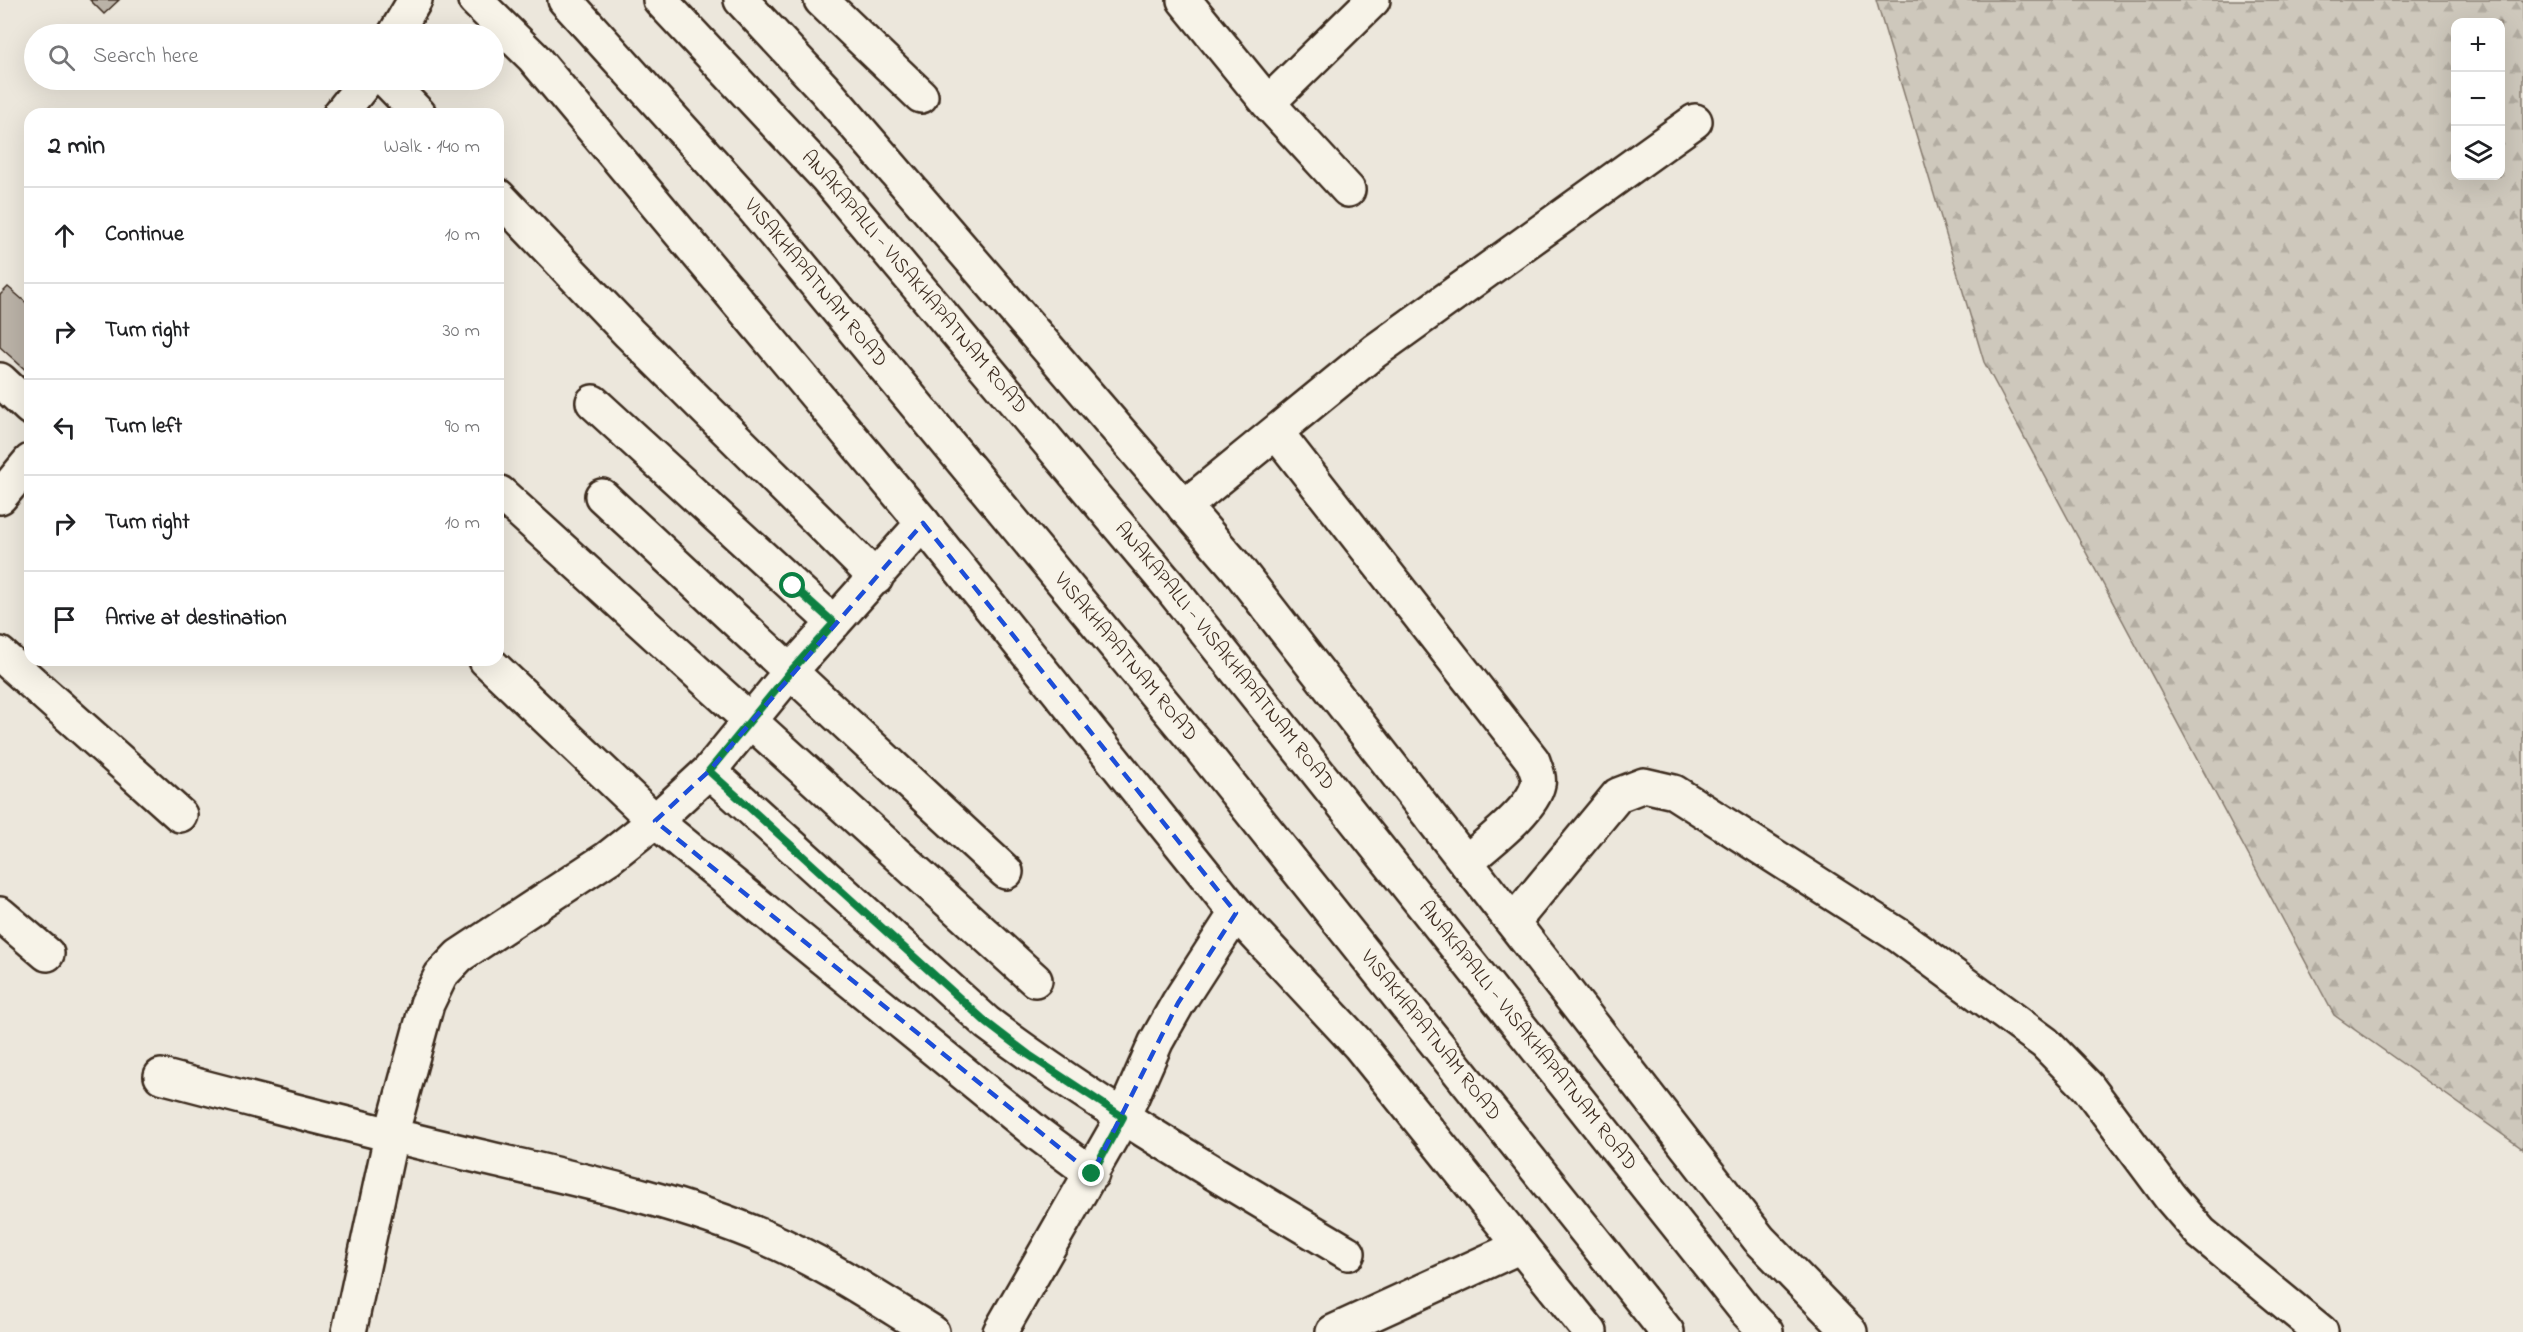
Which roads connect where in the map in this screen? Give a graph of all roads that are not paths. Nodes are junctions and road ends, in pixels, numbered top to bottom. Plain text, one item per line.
1 (415, 0) edge
2 (475, 0) edge
3 (565, 0) edge
4 (660, 0) edge
5 (741, 0) edge
6 (821, 0) edge
7 (1184, 0) edge
8 (1373, 0) edge
9 (401, 24) edge
10 (500, 24) edge
11 (504, 28) edge
12 (360, 90) edge
13 (396, 90) edge
14 (921, 96) dead end
15 (1268, 103) junction
16 (345, 108) edge
17 (413, 108) edge
18 (1695, 120) dead end
19 (1348, 190) dead end
20 (504, 202) edge
21 (0, 380) edge
22 (24, 402) edge
23 (593, 402) dead end
24 (1276, 432) junction
25 (24, 468) edge
26 (0, 496) edge
27 (602, 496) dead end
28 (504, 497) edge
29 (1184, 507) junction
30 (922, 523) junction
31 (876, 578) junction
32 (834, 623) junction
33 (0, 654) edge
34 (492, 666) edge
35 (790, 672) junction
36 (752, 721) junction
37 (709, 771) junction
38 (180, 815) dead end
39 (655, 821) junction
40 (1466, 862) junction
41 (1006, 872) dead end
42 (1236, 913) junction
43 (0, 915) edge
44 (1513, 922) junction
45 (46, 954) dead end
46 (1035, 980) dead end
47 (161, 1076) dead end
48 (1123, 1117) junction
49 (391, 1136) junction
50 (1092, 1174) junction
51 (1521, 1246) junction
52 (1348, 1254) dead end
53 (1581, 1329) edge
54 (349, 1332) edge
55 (932, 1332) edge
56 (1000, 1332) edge
57 (1333, 1332) edge
58 (1667, 1332) edge
59 (1766, 1332) edge
60 (1850, 1332) edge
61 (2321, 1332) edge

1 - 9 street
2 - 10 street
3 - 58 street, VISAKHAPATNAM ROAD
4 - 59 street, ANAKAPALLI - VISAKHAPATNAM ROAD
5 - 29 street
6 - 14 street
7 - 15 street
8 - 15 street
11 - 30 street
12 - 16 street
13 - 17 street
15 - 19 street
18 - 24 street
20 - 31 street
21 - 22 street
23 - 32 street
24 - 29 street
24 - 40 street
25 - 26 street
27 - 35 street
28 - 36 street
29 - 40 street
30 - 31 street
30 - 42 street
31 - 32 street
32 - 35 street
33 - 38 street
34 - 39 street
35 - 36 street
35 - 41 street
36 - 37 street
36 - 46 street
37 - 39 street
37 - 48 street
39 - 49 street
39 - 50 street
40 - 44 street
42 - 48 street
42 - 51 street
43 - 45 street
44 - 60 street
44 - 61 street
47 - 49 street
48 - 50 street
48 - 52 street
49 - 54 street
49 - 55 street
50 - 56 street
51 - 53 street
51 - 57 street

